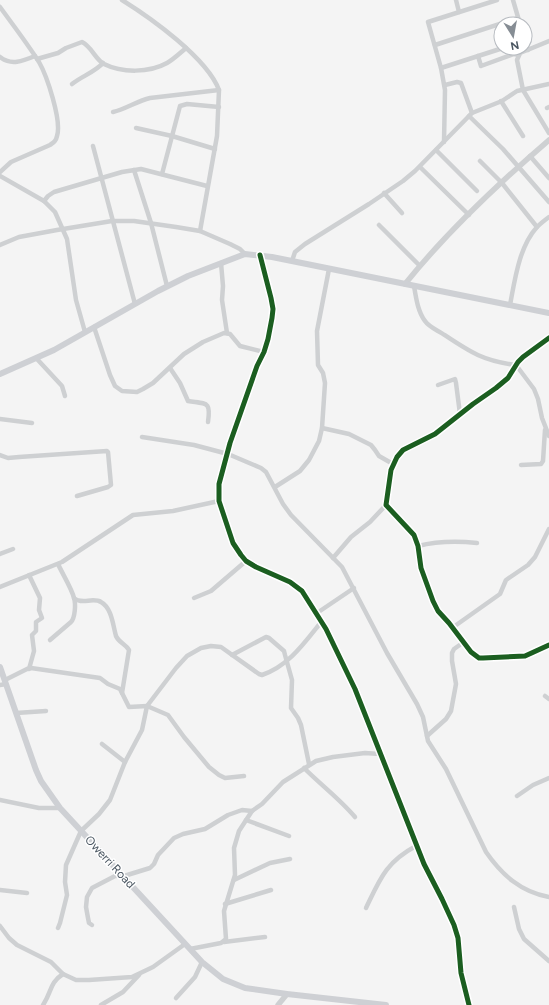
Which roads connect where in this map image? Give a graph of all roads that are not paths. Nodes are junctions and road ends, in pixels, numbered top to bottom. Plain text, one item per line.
1 (122, 0) edge
2 (456, 0) edge
3 (497, 0) edge
4 (513, 0) edge
5 (0, 7) edge
6 (459, 12) junction
7 (517, 16) edge
8 (493, 26) edge
9 (549, 42) edge
10 (435, 45) junction
11 (186, 48) junction
12 (533, 48) edge
13 (493, 51) edge
14 (478, 56) junction
15 (508, 56) edge
16 (519, 56) edge
17 (0, 57) edge
18 (36, 58) junction
19 (103, 63) junction
20 (441, 68) junction
21 (72, 84) dead end
22 (549, 84) edge
23 (445, 85) junction
24 (219, 90) junction
25 (523, 90) junction
26 (501, 101) junction
27 (219, 107) junction
28 (113, 112) dead end
29 (471, 115) junction
30 (136, 128) dead end
31 (549, 133) edge
32 (172, 136) junction
33 (523, 136) dead end
34 (549, 140) edge
35 (444, 142) junction
36 (93, 146) dead end
37 (215, 149) junction
38 (436, 150) junction
39 (530, 156) junction
40 (480, 161) dead end
41 (420, 167) junction
42 (519, 167) junction
43 (134, 170) junction
44 (0, 172) edge
45 (162, 174) junction
46 (0, 176) edge
47 (101, 178) junction
48 (549, 178) edge
49 (502, 183) junction
50 (207, 186) junction
51 (477, 191) dead end
52 (384, 194) junction
53 (44, 201) junction
54 (549, 202) edge
55 (402, 213) dead end
56 (469, 215) junction
57 (549, 217) edge
58 (112, 221) junction
59 (151, 223) junction
60 (379, 225) dead end
61 (537, 227) junction
62 (63, 229) junction
63 (200, 232) junction
64 (0, 246) edge
65 (245, 254) junction
66 (260, 255) junction
67 (292, 261) junction
68 (221, 263) junction
69 (420, 266) junction
70 (329, 270) junction
71 (405, 284) junction
72 (167, 286) junction
73 (414, 286) junction
74 (135, 304) junction
75 (510, 305) junction
76 (549, 313) edge
77 (94, 328) junction
78 (85, 332) junction
79 (227, 333) junction
80 (549, 338) edge
81 (264, 352) junction
82 (37, 359) junction
83 (516, 365) junction
84 (170, 368) junction
85 (0, 374) edge
86 (438, 385) dead end
87 (65, 396) dead end
88 (460, 414) junction
89 (0, 419) edge
90 (208, 422) dead end
91 (32, 423) dead end
92 (322, 428) junction
93 (545, 428) junction
94 (549, 436) edge
95 (142, 438) dead end
96 (228, 454) junction
97 (0, 455) edge
98 (393, 464) junction
99 (521, 465) dead end
100 (275, 487) junction
101 (77, 496) dead end
102 (220, 501) junction
103 (386, 505) junction
104 (549, 529) edge
105 (477, 543) dead end
106 (418, 546) junction
107 (13, 549) dead end
108 (0, 554) edge
109 (333, 558) junction
110 (246, 561) junction
111 (58, 564) junction
112 (29, 575) junction
113 (0, 588) edge
114 (354, 588) junction
115 (74, 598) junction
116 (194, 598) dead end
117 (317, 613) junction
118 (322, 621) junction
119 (452, 628) junction
120 (50, 640) dead end
121 (464, 642) junction
122 (549, 645) edge
123 (232, 655) junction
124 (287, 661) junction
125 (0, 666) edge
126 (29, 669) junction
127 (4, 683) edge
128 (122, 693) junction
129 (147, 706) junction
130 (46, 711) dead end
131 (16, 713) junction
132 (427, 736) junction
133 (102, 744) dead end
134 (380, 754) junction
135 (125, 762) junction
136 (309, 764) junction
137 (304, 768) junction
138 (244, 776) dead end
139 (549, 778) edge
140 (517, 796) dead end
141 (0, 800) edge
142 (60, 808) junction
143 (252, 811) junction
144 (355, 817) dead end
145 (246, 820) junction
146 (81, 831) junction
147 (289, 836) dead end
148 (416, 846) junction
149 (290, 858) dead end
150 (124, 876) junction
151 (234, 880) junction
152 (0, 890) edge
153 (271, 890) dead end
154 (27, 893) dead end
155 (549, 897) edge
156 (225, 904) junction
157 (514, 907) dead end
158 (366, 908) dead end
159 (92, 925) dead end
160 (0, 926) edge
161 (58, 928) dead end
162 (265, 937) dead end
163 (224, 942) junction
164 (188, 946) junction
165 (549, 961) edge
166 (202, 962) junction
167 (63, 974) junction
168 (139, 975) junction
169 (287, 994) junction
170 (176, 998) dead end
171 (43, 1005) edge
172 (101, 1005) edge
173 (278, 1005) edge
174 (386, 1005) edge
175 (470, 1005) edge

1 - 11 street
2 - 6 street
3 - 6 street
4 - 7 street
5 - 18 street
6 - 10 street
8 - 10 street
9 - 12 street
10 - 20 street
11 - 19 street
11 - 24 street
13 - 14 street
14 - 15 street
14 - 20 street
16 - 25 street
17 - 18 street
18 - 19 street
18 - 44 street
19 - 21 street
20 - 23 street
22 - 25 street
23 - 29 street
23 - 35 street
24 - 27 street
24 - 28 street
25 - 26 street
25 - 31 street
26 - 29 street
26 - 33 street
27 - 32 street
27 - 37 street
29 - 35 street
29 - 42 street
30 - 32 street
32 - 37 street
32 - 45 street
34 - 39 street
35 - 38 street
36 - 47 street
37 - 50 street
38 - 41 street
38 - 51 street
39 - 42 street
39 - 48 street
40 - 49 street
41 - 52 street
41 - 56 street
42 - 49 street
42 - 54 street
43 - 45 street
43 - 47 street
43 - 59 street
45 - 50 street
46 - 53 street
47 - 53 street
47 - 58 street
49 - 56 street
49 - 61 street
50 - 63 street
52 - 55 street
52 - 67 street
53 - 62 street
56 - 69 street
57 - 61 street
58 - 59 street
58 - 62 street
58 - 74 street
59 - 63 street
59 - 72 street
60 - 69 street
61 - 75 street
62 - 64 street
62 - 78 street
63 - 65 street
65 - 66 main road
65 - 68 main road
66 - 67 main road
66 - 81 street
67 - 70 main road
68 - 72 main road
68 - 79 street
69 - 71 street
70 - 71 main road
70 - 92 street
71 - 73 main road
72 - 74 main road
73 - 75 main road
73 - 83 street
74 - 77 main road
75 - 76 main road
77 - 78 main road
77 - 84 street
78 - 82 main road
79 - 81 street
79 - 84 street
80 - 83 street
81 - 96 street
82 - 85 main road
82 - 87 street
83 - 88 street
83 - 93 street
84 - 90 street
86 - 88 street
88 - 98 street
89 - 91 street
92 - 98 street
92 - 100 street
93 - 94 street
93 - 99 street
95 - 96 street
96 - 100 street
96 - 102 street
97 - 101 street
98 - 103 street
100 - 109 street
102 - 110 street
102 - 111 street
103 - 106 street
103 - 109 street
104 - 119 street
105 - 106 street
106 - 119 street
107 - 108 street
109 - 114 street
110 - 116 street
110 - 117 street
111 - 112 street
111 - 115 street
112 - 113 street
112 - 126 street
114 - 117 street
114 - 132 street
115 - 120 street
115 - 128 street
117 - 118 street
118 - 124 street
118 - 134 street
119 - 121 street
121 - 122 street
121 - 132 street
123 - 124 street
123 - 124 street
123 - 129 street
124 - 136 street
125 - 127 main road, Owerri Road
126 - 127 street
126 - 128 street
127 - 131 main road, Owerri Road
128 - 129 street
129 - 135 street
129 - 138 street
130 - 131 street
131 - 142 main road, Owerri Road
132 - 155 street
133 - 135 street
134 - 136 street
134 - 148 street
135 - 146 street
136 - 137 street
137 - 143 street
137 - 144 street
139 - 140 street
141 - 142 street
142 - 146 main road, Owerri Road
143 - 145 street
143 - 150 street
145 - 147 street
145 - 151 street
146 - 150 main road, Owerri Road
146 - 161 street
148 - 158 street
148 - 175 street
149 - 151 street
150 - 159 street
150 - 164 main road, Owerri Road
151 - 156 street
152 - 154 street
153 - 156 street
156 - 163 street
157 - 165 street
160 - 167 street
162 - 163 street
163 - 164 street
164 - 166 main road, Owerri Road
164 - 168 street
166 - 169 main road, Owerri Road
166 - 170 street
167 - 168 street
167 - 171 street
168 - 172 street
169 - 173 street
169 - 174 main road, Owerri Road

